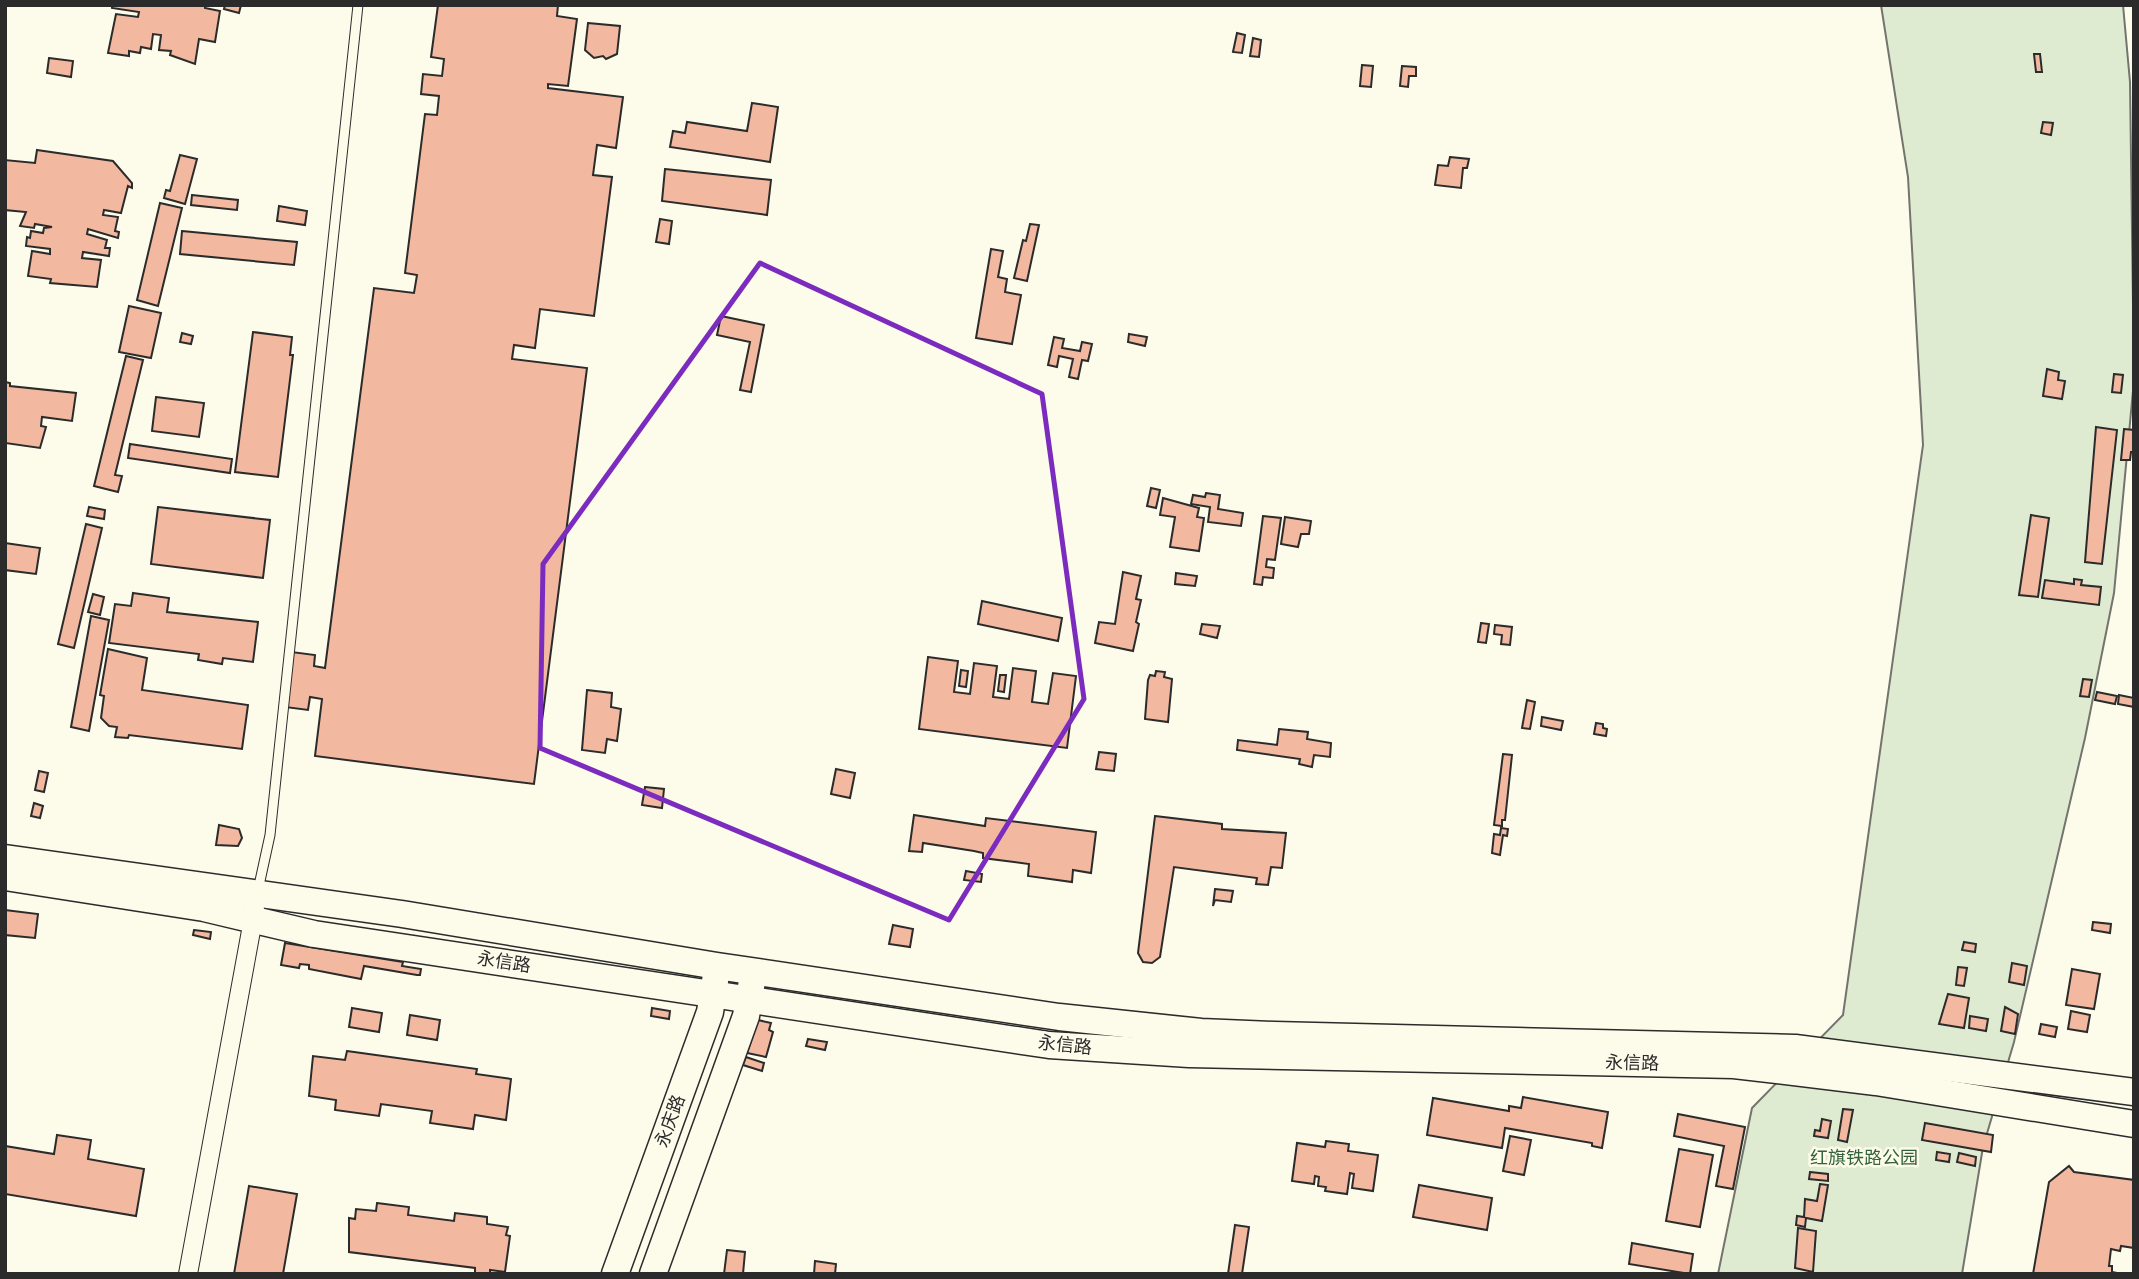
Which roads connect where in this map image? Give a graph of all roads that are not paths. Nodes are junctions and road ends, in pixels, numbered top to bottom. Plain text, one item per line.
1 (358, 5) edge
2 (5, 858) edge
3 (5, 877) edge
4 (255, 908) junction
5 (753, 970) junction
6 (715, 979) junction
7 (749, 998) junction
8 (2134, 1092) edge
9 (2134, 1124) edge
10 (188, 1274) edge
11 (615, 1274) edge
12 (653, 1274) edge

1 - 4 lane
2 - 4 street, 永信路
3 - 4 street, 永信路
4 - 6 street, 永信路
4 - 10 street
5 - 6 street, 永信路
5 - 7 street, 永庆路
5 - 8 street, 永信路
6 - 7 street, 永信路
6 - 11 street, 永庆路
7 - 9 street, 永信路
7 - 12 street, 永庆路

